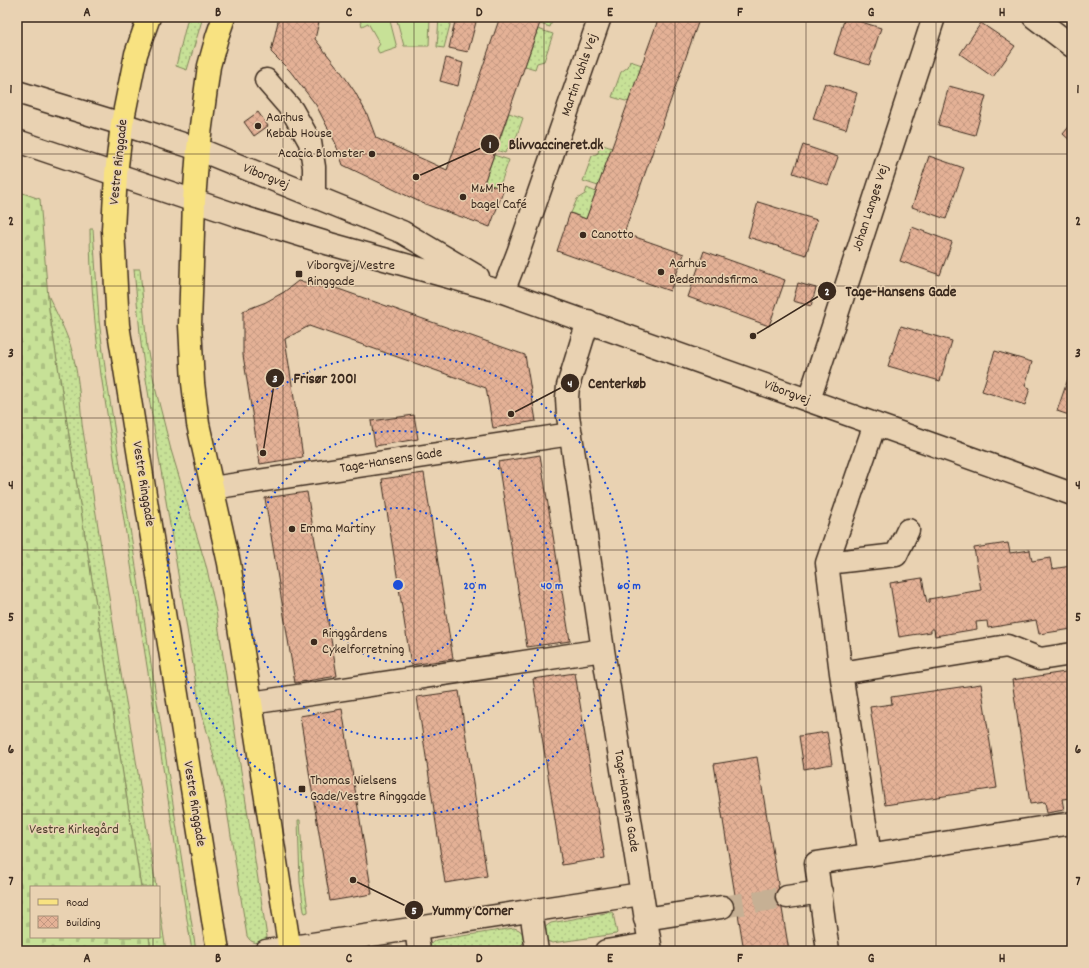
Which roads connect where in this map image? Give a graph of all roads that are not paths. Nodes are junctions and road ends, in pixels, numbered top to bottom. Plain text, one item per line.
1 (149, 17) edge
2 (224, 17) edge
3 (600, 17) edge
4 (934, 17) edge
5 (1034, 17) edge
6 (1072, 46) edge
7 (266, 80) dead end
8 (17, 92) edge
9 (122, 124) junction
10 (17, 141) edge
11 (198, 149) junction
12 (116, 174) junction
13 (314, 196) junction
14 (194, 201) junction
15 (503, 292) junction
16 (588, 321) junction
17 (809, 400) junction
18 (876, 424) junction
19 (570, 434) junction
20 (212, 488) junction
21 (1072, 494) edge
22 (908, 530) dead end
23 (827, 563) junction
24 (602, 650) junction
25 (1072, 654) edge
26 (841, 673) junction
27 (251, 703) junction
28 (1072, 823) edge
29 (870, 855) junction
30 (821, 892) junction
31 (641, 894) junction
32 (787, 897) tunnel mouth
33 (722, 907) tunnel mouth
34 (531, 911) junction
35 (645, 919) junction
36 (416, 928) junction
37 (650, 948) edge
38 (290, 949) edge
39 (218, 951) edge
40 (266, 951) edge
41 (419, 951) edge
42 (538, 951) edge
43 (606, 951) edge
44 (828, 951) edge

1 - 9 main road, Vestre Ringgade
2 - 11 main road
3 - 15 street, Martin Vahls Vej
4 - 17 street, Johan Langes Vej
5 - 6 street
7 - 13 street
8 - 9 street, Viborgvej
9 - 11 street, Viborgvej
9 - 12 main road, Vestre Ringgade
10 - 12 street, Viborgvej
11 - 13 street, Viborgvej
11 - 14 main road
12 - 14 street, Viborgvej
12 - 39 main road, Vestre Ringgade
13 - 15 street, Viborgvej
14 - 15 street, Viborgvej
14 - 20 main road
15 - 16 street, Viborgvej
16 - 17 street, Viborgvej
16 - 19 street, Tage-Hansens Gade
17 - 18 street, Viborgvej
18 - 21 street, Viborgvej
18 - 23 street
19 - 20 street, Tage-Hansens Gade
19 - 24 street, Tage-Hansens Gade
20 - 27 main road
22 - 23 street
23 - 26 street
24 - 27 street
24 - 31 street, Tage-Hansens Gade
25 - 26 street
26 - 29 street
27 - 38 main road
28 - 29 street
29 - 30 street
30 - 32 street
30 - 44 street
31 - 34 street
31 - 35 street, Tage-Hansens Gade
33 - 35 street
34 - 36 street
34 - 42 street
35 - 37 street, Tage-Hansens Gade
36 - 38 street
36 - 41 street
37 - 43 street
38 - 40 street

